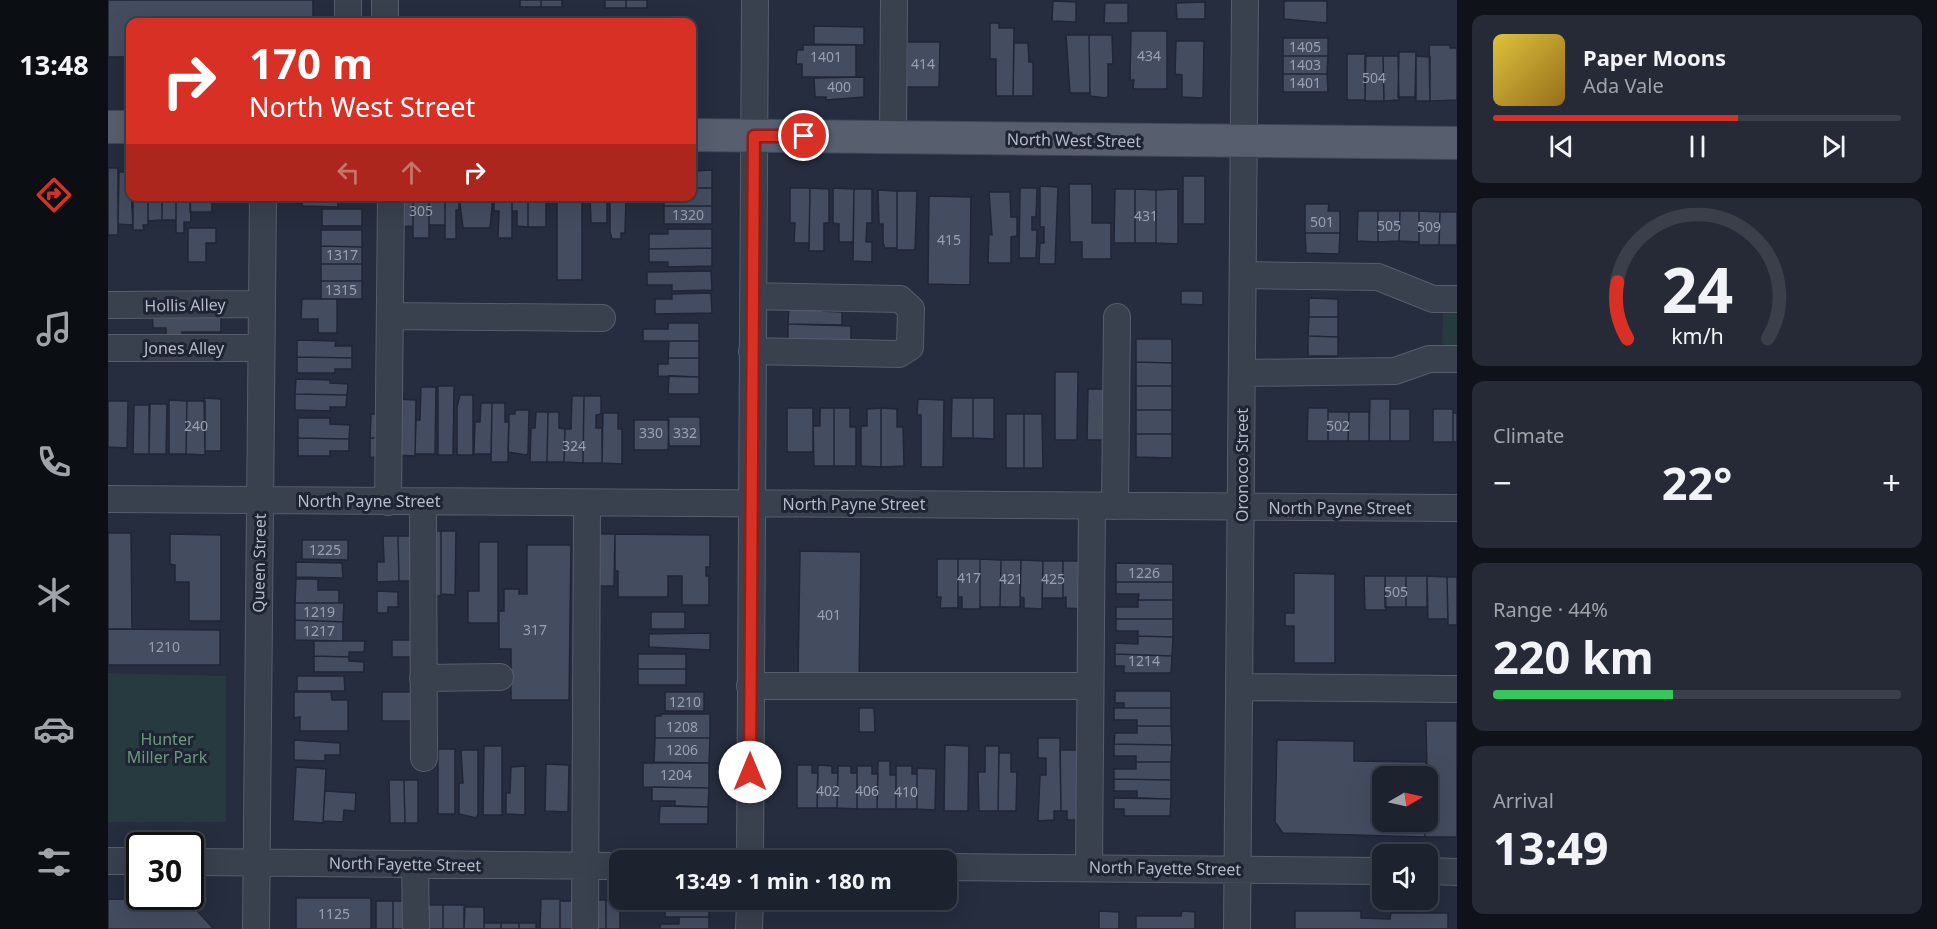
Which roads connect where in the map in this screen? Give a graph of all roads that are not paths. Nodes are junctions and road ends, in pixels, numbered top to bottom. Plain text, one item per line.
1 (348, 0) edge
2 (385, 0) edge
3 (755, 0) edge
4 (894, 0) edge
5 (1245, 0) edge
6 (348, 18) edge
7 (384, 18) edge
8 (108, 127) edge
9 (126, 127) edge
10 (696, 135) edge
11 (754, 136) junction
12 (893, 138) junction
13 (1244, 141) junction
14 (1457, 143) edge
15 (263, 201) edge
16 (391, 201) edge
17 (1243, 275) junction
18 (753, 296) junction
19 (1457, 299) edge
20 (261, 304) junction
21 (108, 305) edge
22 (390, 316) junction
23 (1117, 316) dead end
24 (602, 318) dead end
25 (108, 348) edge
26 (261, 348) junction
27 (752, 351) junction
28 (1457, 359) edge
29 (1242, 373) junction
30 (108, 499) edge
31 (259, 501) junction
32 (388, 502) junction
33 (423, 502) junction
34 (587, 503) junction
35 (751, 504) junction
36 (1103, 506) junction
37 (1242, 507) junction
38 (1457, 508) edge
39 (500, 677) dead end
40 (423, 678) junction
41 (750, 686) junction
42 (1089, 686) junction
43 (1239, 687) junction
44 (1457, 689) edge
45 (424, 758) dead end
46 (750, 850) edge
47 (108, 861) edge
48 (126, 861) edge
49 (204, 862) edge
50 (256, 862) junction
51 (415, 864) junction
52 (585, 866) junction
53 (609, 866) edge
54 (957, 867) edge
55 (1089, 867) junction
56 (1238, 869) junction
57 (1372, 871) edge
58 (1438, 871) edge
59 (1457, 872) edge
60 (750, 910) edge
61 (256, 929) edge
62 (416, 929) edge
63 (585, 929) edge
64 (749, 929) edge
65 (1237, 929) edge

1 - 6 street
2 - 7 street
3 - 11 street
4 - 12 street
5 - 13 street, Oronoco Street
8 - 9 main road
10 - 11 main road, North West Street
11 - 12 main road, North West Street
11 - 18 street
12 - 13 main road, North West Street
13 - 14 main road, North West Street
13 - 17 street, Oronoco Street
15 - 20 street, Queen Street
16 - 22 street
17 - 19 street
17 - 29 street, Oronoco Street
18 - 27 street
18 - 27 street
20 - 21 street, Hollis Alley
20 - 26 street, Queen Street
22 - 24 street
22 - 32 street
23 - 36 street
25 - 26 street, Jones Alley
26 - 31 street, Queen Street
27 - 35 street
28 - 29 street
29 - 37 street, Oronoco Street
30 - 31 street, North Payne Street
31 - 32 street, North Payne Street
31 - 50 street, Queen Street
32 - 33 street, North Payne Street
33 - 34 street, North Payne Street
33 - 40 street
34 - 35 street, North Payne Street
34 - 52 street
35 - 36 street, North Payne Street
35 - 41 street
36 - 37 street, North Payne Street
36 - 42 street
37 - 38 street, North Payne Street
37 - 43 street, Oronoco Street
39 - 40 street
40 - 45 street
41 - 42 street
41 - 46 street
42 - 55 street
43 - 44 street
43 - 56 street, Oronoco Street
47 - 48 street
49 - 50 street, North Fayette Street
50 - 51 street, North Fayette Street
50 - 61 street, Queen Street
51 - 52 street, North Fayette Street
51 - 62 street
52 - 53 street, North Fayette Street
52 - 63 street
54 - 55 street, North Fayette Street
55 - 56 street, North Fayette Street
56 - 57 street, North Fayette Street
56 - 65 street, Oronoco Street
58 - 59 street
60 - 64 street

